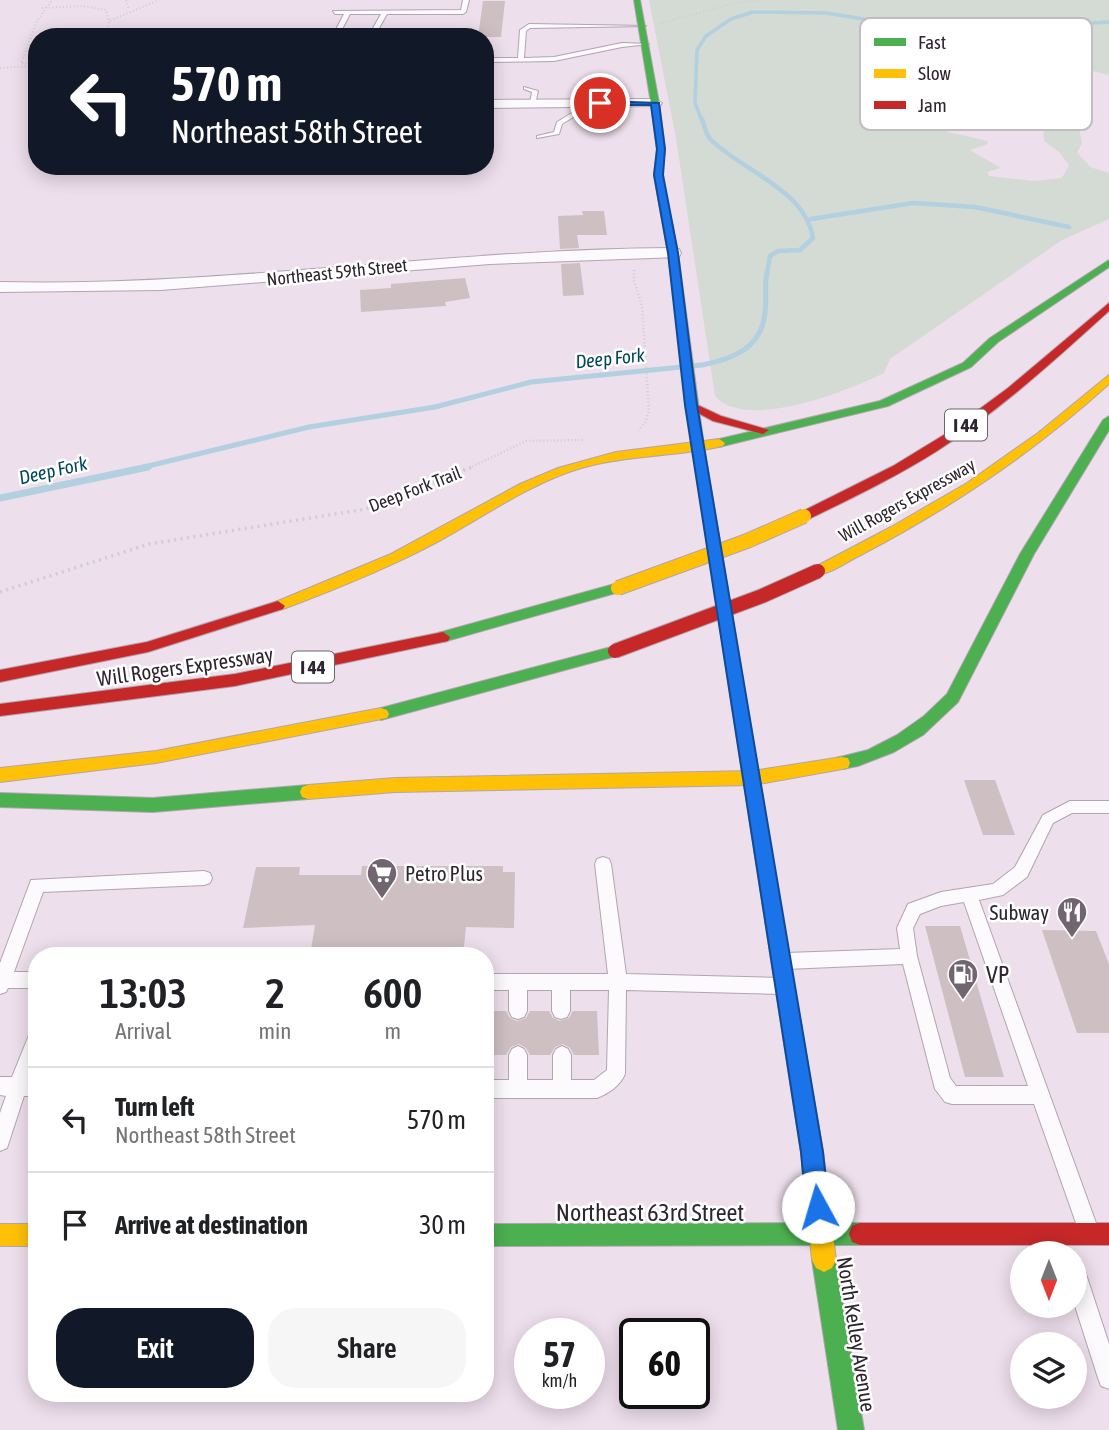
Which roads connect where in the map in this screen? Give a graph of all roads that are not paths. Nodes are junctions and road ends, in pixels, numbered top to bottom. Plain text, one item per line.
1 (466, 0) edge
2 (637, 0) edge
3 (335, 12) dead end
4 (348, 12) junction
5 (385, 12) junction
6 (643, 26) junction
7 (340, 28) edge
8 (376, 28) edge
9 (646, 44) junction
10 (494, 60) edge
11 (520, 60) junction
12 (526, 88) dead end
13 (533, 103) junction
14 (581, 103) junction
15 (655, 103) junction
16 (494, 104) edge
17 (539, 137) dead end
18 (673, 253) junction
19 (1109, 263) edge
20 (0, 287) edge
21 (1109, 306) edge
22 (1109, 378) edge
23 (691, 405) junction
24 (1109, 420) edge
25 (779, 431) junction
26 (698, 447) junction
27 (0, 676) edge
28 (0, 710) edge
29 (0, 775) edge
30 (753, 778) junction
31 (0, 800) edge
32 (1109, 807) edge
33 (603, 864) dead end
34 (204, 878) dead end
35 (970, 894) junction
36 (909, 956) junction
37 (782, 961) junction
38 (28, 980) edge
39 (1, 982) edge
40 (494, 982) edge
41 (518, 982) junction
42 (561, 982) junction
43 (618, 982) junction
44 (786, 986) junction
45 (518, 1011) dead end
46 (561, 1011) dead end
47 (518, 1055) dead end
48 (562, 1055) dead end
49 (28, 1060) edge
50 (18, 1087) edge
51 (494, 1089) edge
52 (518, 1089) junction
53 (562, 1089) junction
54 (1041, 1095) junction
55 (0, 1141) edge
56 (820, 1234) junction
57 (1090, 1234) junction
58 (1109, 1234) edge
59 (0, 1235) edge
60 (28, 1235) edge
61 (494, 1235) edge
62 (1074, 1241) edge
63 (1010, 1242) edge
64 (1087, 1309) edge
65 (1109, 1378) edge
66 (851, 1430) edge

1 - 5 lane
2 - 6 main road, North Kelley Avenue
3 - 4 lane
4 - 5 lane
4 - 7 lane
5 - 8 lane
6 - 9 main road, North Kelley Avenue
6 - 11 lane
9 - 11 lane
9 - 15 main road, North Kelley Avenue
10 - 11 lane
12 - 13 lane
13 - 14 street
13 - 16 street
14 - 15 street
14 - 17 lane
15 - 18 main road, North Kelley Avenue
18 - 20 street, Northeast 59th Street
18 - 23 main road, North Kelley Avenue
19 - 25 main road
21 - 28 main road, Will Rogers Expressway / I 44, bridge
22 - 29 main road, Will Rogers Expressway / I 44, bridge
23 - 25 main road
23 - 26 main road, North Kelley Avenue
24 - 30 main road
25 - 26 main road
26 - 27 main road
26 - 30 main road, North Kelley Avenue
30 - 31 main road
30 - 37 main road, North Kelley Avenue
32 - 35 lane
33 - 43 lane
34 - 39 lane
35 - 36 lane
35 - 54 lane
36 - 37 lane
36 - 54 lane
37 - 44 main road, North Kelley Avenue
38 - 39 lane
40 - 41 lane
41 - 42 lane
41 - 45 lane
42 - 43 lane
42 - 46 lane
43 - 44 lane
43 - 53 lane
44 - 56 main road, North Kelley Avenue
47 - 52 lane
48 - 53 lane
49 - 50 lane
50 - 55 lane
51 - 52 lane
52 - 53 lane
54 - 57 lane
56 - 61 main road, Northeast 63rd Street
56 - 63 main road, Northeast 63rd Street
56 - 66 main road, North Kelley Avenue
57 - 58 main road, Northeast 63rd Street
57 - 62 main road, Northeast 63rd Street
59 - 60 main road
64 - 65 lane

